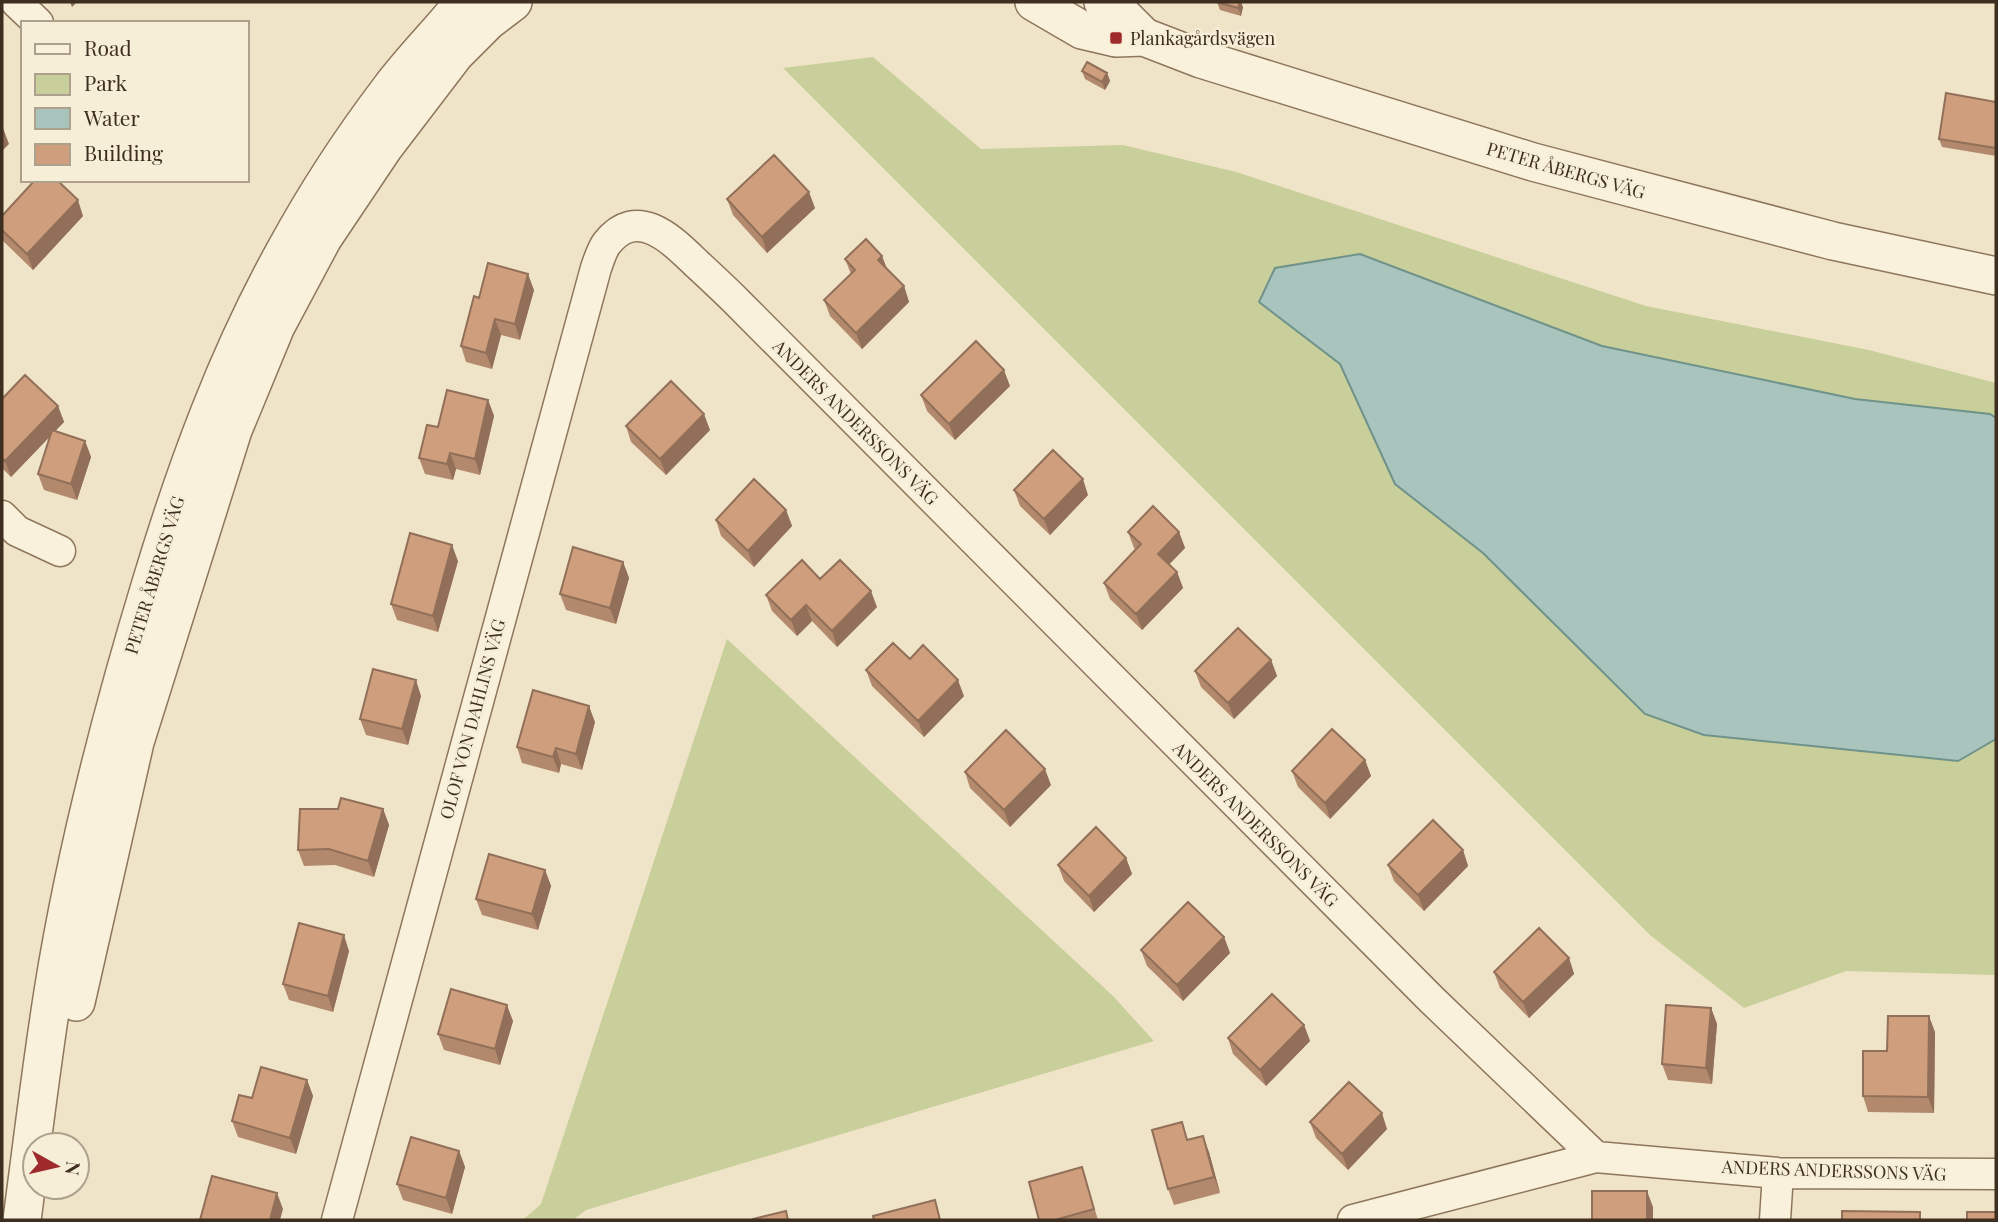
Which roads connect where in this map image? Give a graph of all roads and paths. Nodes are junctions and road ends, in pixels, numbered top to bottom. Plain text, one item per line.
1 (16, 2) edge
2 (468, 2) edge
3 (513, 2) edge
4 (1034, 2) edge
5 (1103, 2) edge
6 (36, 21) edge
7 (1144, 37) junction
8 (625, 228) joint
9 (1996, 276) edge
10 (2, 516) edge
11 (60, 551) dead end
12 (56, 1131) edge
13 (1597, 1157) junction
14 (1778, 1173) junction
15 (1996, 1174) edge
16 (45, 1201) edge
17 (22, 1220) edge
18 (42, 1220) edge
19 (337, 1220) edge
20 (1353, 1220) edge
21 (1775, 1220) edge

1 - 6 street
2 - 17 street, PETER ÅBERGS VÄG
3 - 12 street, PETER ÅBERGS VÄG
4 - 7 street, PETER ÅBERGS VÄG
5 - 7 street, PETER ÅBERGS VÄG
7 - 9 street, PETER ÅBERGS VÄG
8 - 13 street, ANDERS ANDERSSONS VÄG
8 - 19 street, OLOF VON DAHLINS VÄG
10 - 11 street
13 - 14 street, ANDERS ANDERSSONS VÄG
13 - 20 street
14 - 15 street, ANDERS ANDERSSONS VÄG
14 - 21 street
16 - 18 street

